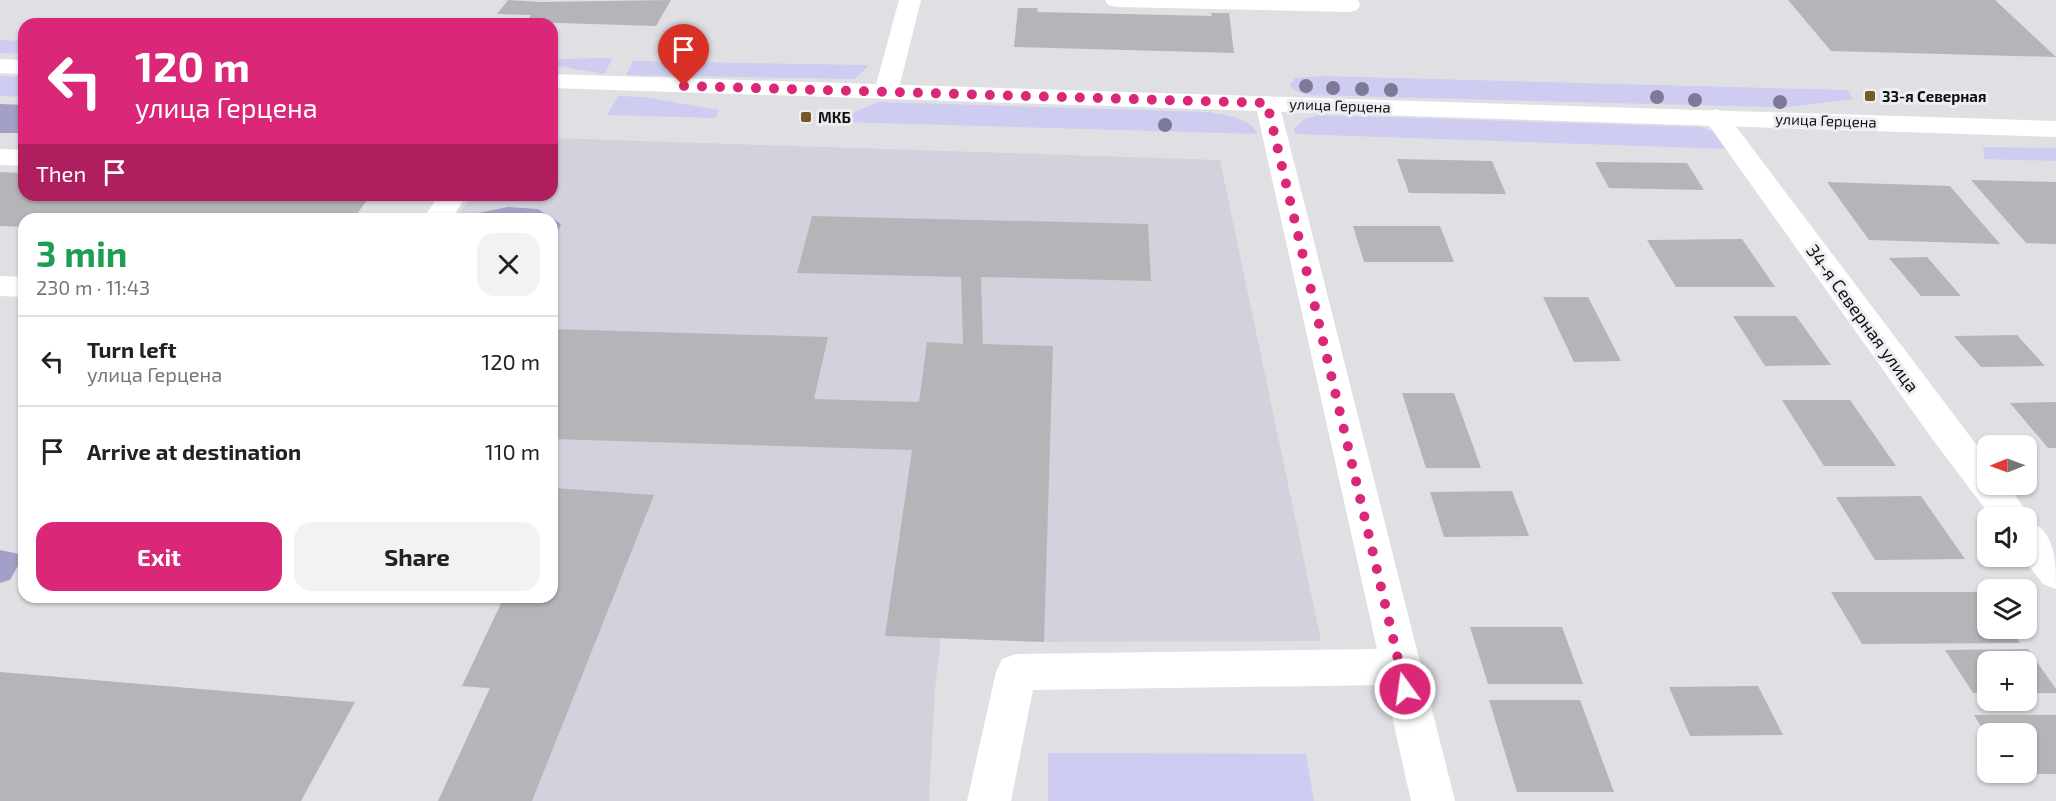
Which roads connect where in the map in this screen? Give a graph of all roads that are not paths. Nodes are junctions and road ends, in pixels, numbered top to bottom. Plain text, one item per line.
1 (910, 0) edge
2 (1116, 0) edge
3 (1347, 0) edge
4 (0, 66) edge
5 (18, 67) edge
6 (558, 81) edge
7 (886, 92) junction
8 (1267, 103) junction
9 (1716, 117) junction
10 (2056, 129) edge
11 (0, 157) edge
12 (18, 158) edge
13 (0, 286) edge
14 (18, 287) edge
15 (2004, 507) edge
16 (2037, 549) edge
17 (2056, 573) edge
18 (1400, 667) junction
19 (989, 801) edge
20 (1433, 801) edge

1 - 7 main road
2 - 3 main road
4 - 5 main road
6 - 7 main road, улица Герцена
7 - 8 main road, улица Герцена
8 - 9 main road, улица Герцена
8 - 18 main road
9 - 10 main road, улица Герцена
9 - 15 main road, 34-я Северная улица
11 - 12 main road
13 - 14 main road
16 - 17 main road
18 - 19 main road
18 - 20 main road

